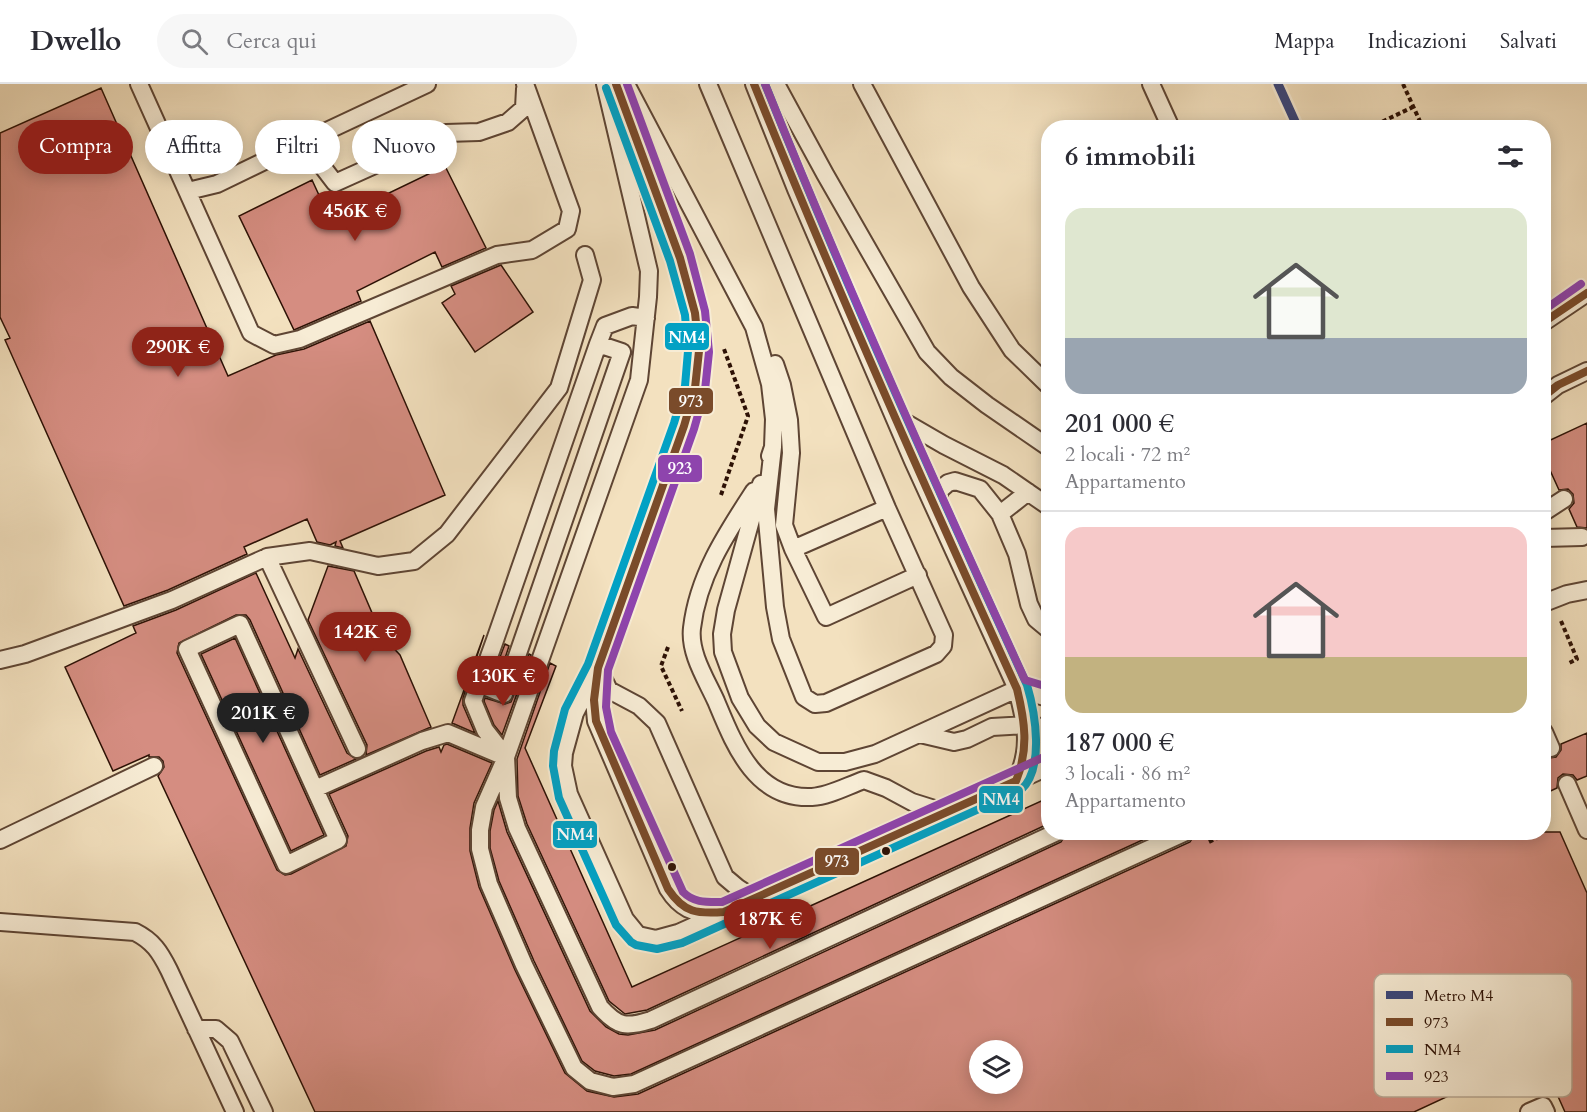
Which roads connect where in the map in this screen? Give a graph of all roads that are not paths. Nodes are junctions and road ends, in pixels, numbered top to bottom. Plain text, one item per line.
1 (139, 84) edge
2 (427, 84) edge
3 (606, 84) edge
4 (616, 84) edge
5 (626, 84) edge
6 (708, 84) edge
7 (754, 84) edge
8 (776, 84) edge
9 (862, 84) edge
10 (1151, 84) edge
11 (525, 85) edge
12 (1167, 120) edge
13 (340, 125) edge
14 (255, 166) edge
15 (328, 174) edge
16 (188, 191) junction
17 (585, 255) dead end
18 (1587, 293) edge
19 (1551, 317) edge
20 (646, 318) junction
21 (754, 327) junction
22 (598, 344) junction
23 (1587, 371) edge
24 (1041, 381) edge
25 (1551, 390) edge
26 (894, 416) junction
27 (1041, 442) edge
28 (773, 447) junction
29 (763, 477) junction
30 (1028, 492) junction
31 (1564, 500) dead end
32 (1041, 501) edge
33 (886, 508) junction
34 (1551, 508) edge
35 (936, 510) junction
36 (1000, 514) junction
37 (1582, 537) dead end
38 (1551, 538) edge
39 (793, 549) junction
40 (267, 557) junction
41 (918, 575) junction
42 (1587, 590) edge
43 (1551, 600) edge
44 (1041, 623) edge
45 (0, 660) edge
46 (598, 668) junction
47 (479, 684) junction
48 (1017, 689) junction
49 (1041, 696) edge
50 (1026, 725) junction
51 (1041, 727) edge
52 (920, 734) junction
53 (357, 750) dead end
54 (506, 757) junction
55 (154, 766) dead end
56 (1041, 770) edge
57 (1016, 782) junction
58 (1567, 784) dead end
59 (315, 789) junction
60 (947, 813) junction
61 (1587, 830) edge
62 (1041, 839) edge
63 (0, 840) edge
64 (1168, 840) edge
65 (755, 899) junction
66 (724, 912) junction
67 (0, 922) edge
68 (196, 1029) junction
69 (235, 1112) edge
70 (264, 1112) edge
71 (1529, 1112) edge
72 (1546, 1112) edge

1 - 16 lane
2 - 13 lane
3 - 20 lane
4 - 46 lane
5 - 21 lane
6 - 33 lane
7 - 26 lane
8 - 27 lane
9 - 24 lane
10 - 12 lane
11 - 15 lane
11 - 16 lane
14 - 16 lane
17 - 40 lane
18 - 19 lane
20 - 22 lane
20 - 54 lane
21 - 28 lane
21 - 39 lane
22 - 47 lane
22 - 47 lane
23 - 25 lane
26 - 30 lane
26 - 35 lane
28 - 29 lane
28 - 41 lane
29 - 52 lane
29 - 60 lane
30 - 32 lane
30 - 36 lane
31 - 34 lane
33 - 39 lane
33 - 41 lane
35 - 36 lane
35 - 48 lane
36 - 44 lane
37 - 38 lane
39 - 41 lane
40 - 45 lane
40 - 53 lane
42 - 43 lane
46 - 65 lane
46 - 66 lane
46 - 66 lane
47 - 54 lane
48 - 49 lane
48 - 50 lane
48 - 52 lane
50 - 51 lane
50 - 52 lane
50 - 57 lane
54 - 59 lane
54 - 62 lane
54 - 64 lane
55 - 63 lane
56 - 57 lane
57 - 60 lane
58 - 61 lane
59 - 59 lane
60 - 65 lane
65 - 66 lane
67 - 68 lane
68 - 69 lane
68 - 70 lane
71 - 72 lane

